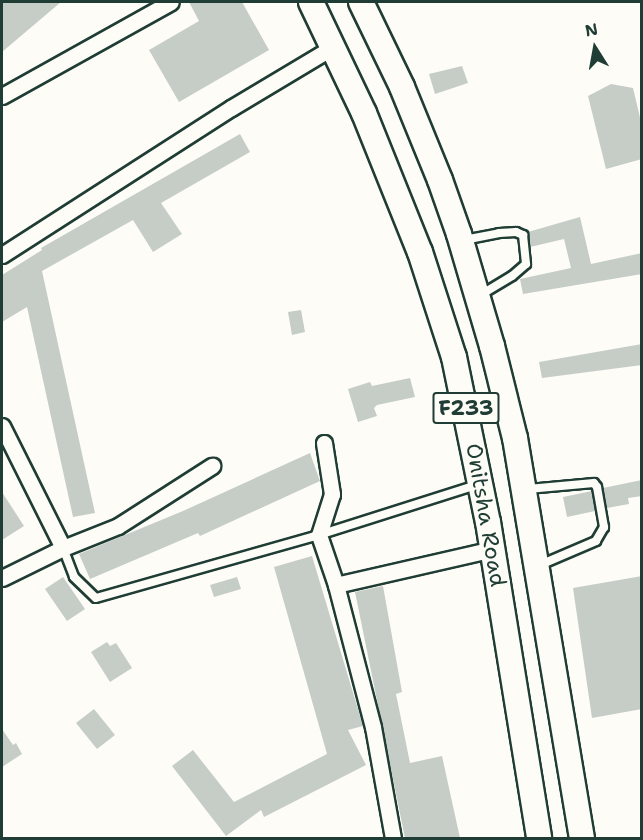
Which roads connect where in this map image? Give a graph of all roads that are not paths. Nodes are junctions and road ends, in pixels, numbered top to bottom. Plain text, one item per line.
1 (171, 2) edge
2 (311, 2) edge
3 (361, 2) edge
4 (333, 47) junction
5 (2, 95) edge
6 (461, 240) junction
7 (2, 255) edge
8 (478, 297) junction
9 (492, 346) junction
10 (454, 357) junction
11 (2, 426) edge
12 (324, 443) dead end
13 (212, 466) dead end
14 (481, 483) junction
15 (524, 490) junction
16 (319, 535) junction
17 (63, 548) junction
18 (493, 549) junction
19 (536, 567) junction
20 (2, 578) edge
21 (336, 585) junction
22 (393, 838) edge
23 (539, 838) edge
24 (582, 838) edge

1 - 5 street
2 - 4 main road, Onitsha Road / F233
3 - 6 main road, Onitsha Road / F233
4 - 7 street
4 - 10 main road, Onitsha Road / F233
6 - 8 main road, Onitsha Road / F233
6 - 8 lane
8 - 9 main road, Onitsha Road / F233
9 - 10 main road
9 - 15 main road, Onitsha Road / F233
10 - 14 main road, Onitsha Road / F233
11 - 17 street
12 - 16 street
13 - 17 street
14 - 16 lane
14 - 18 main road, Onitsha Road / F233
15 - 19 main road, Onitsha Road / F233
15 - 19 lane
16 - 17 lane
16 - 21 street
17 - 20 street
18 - 21 street
18 - 23 main road, Onitsha Road / F233
19 - 24 main road, Onitsha Road / F233
21 - 22 street

